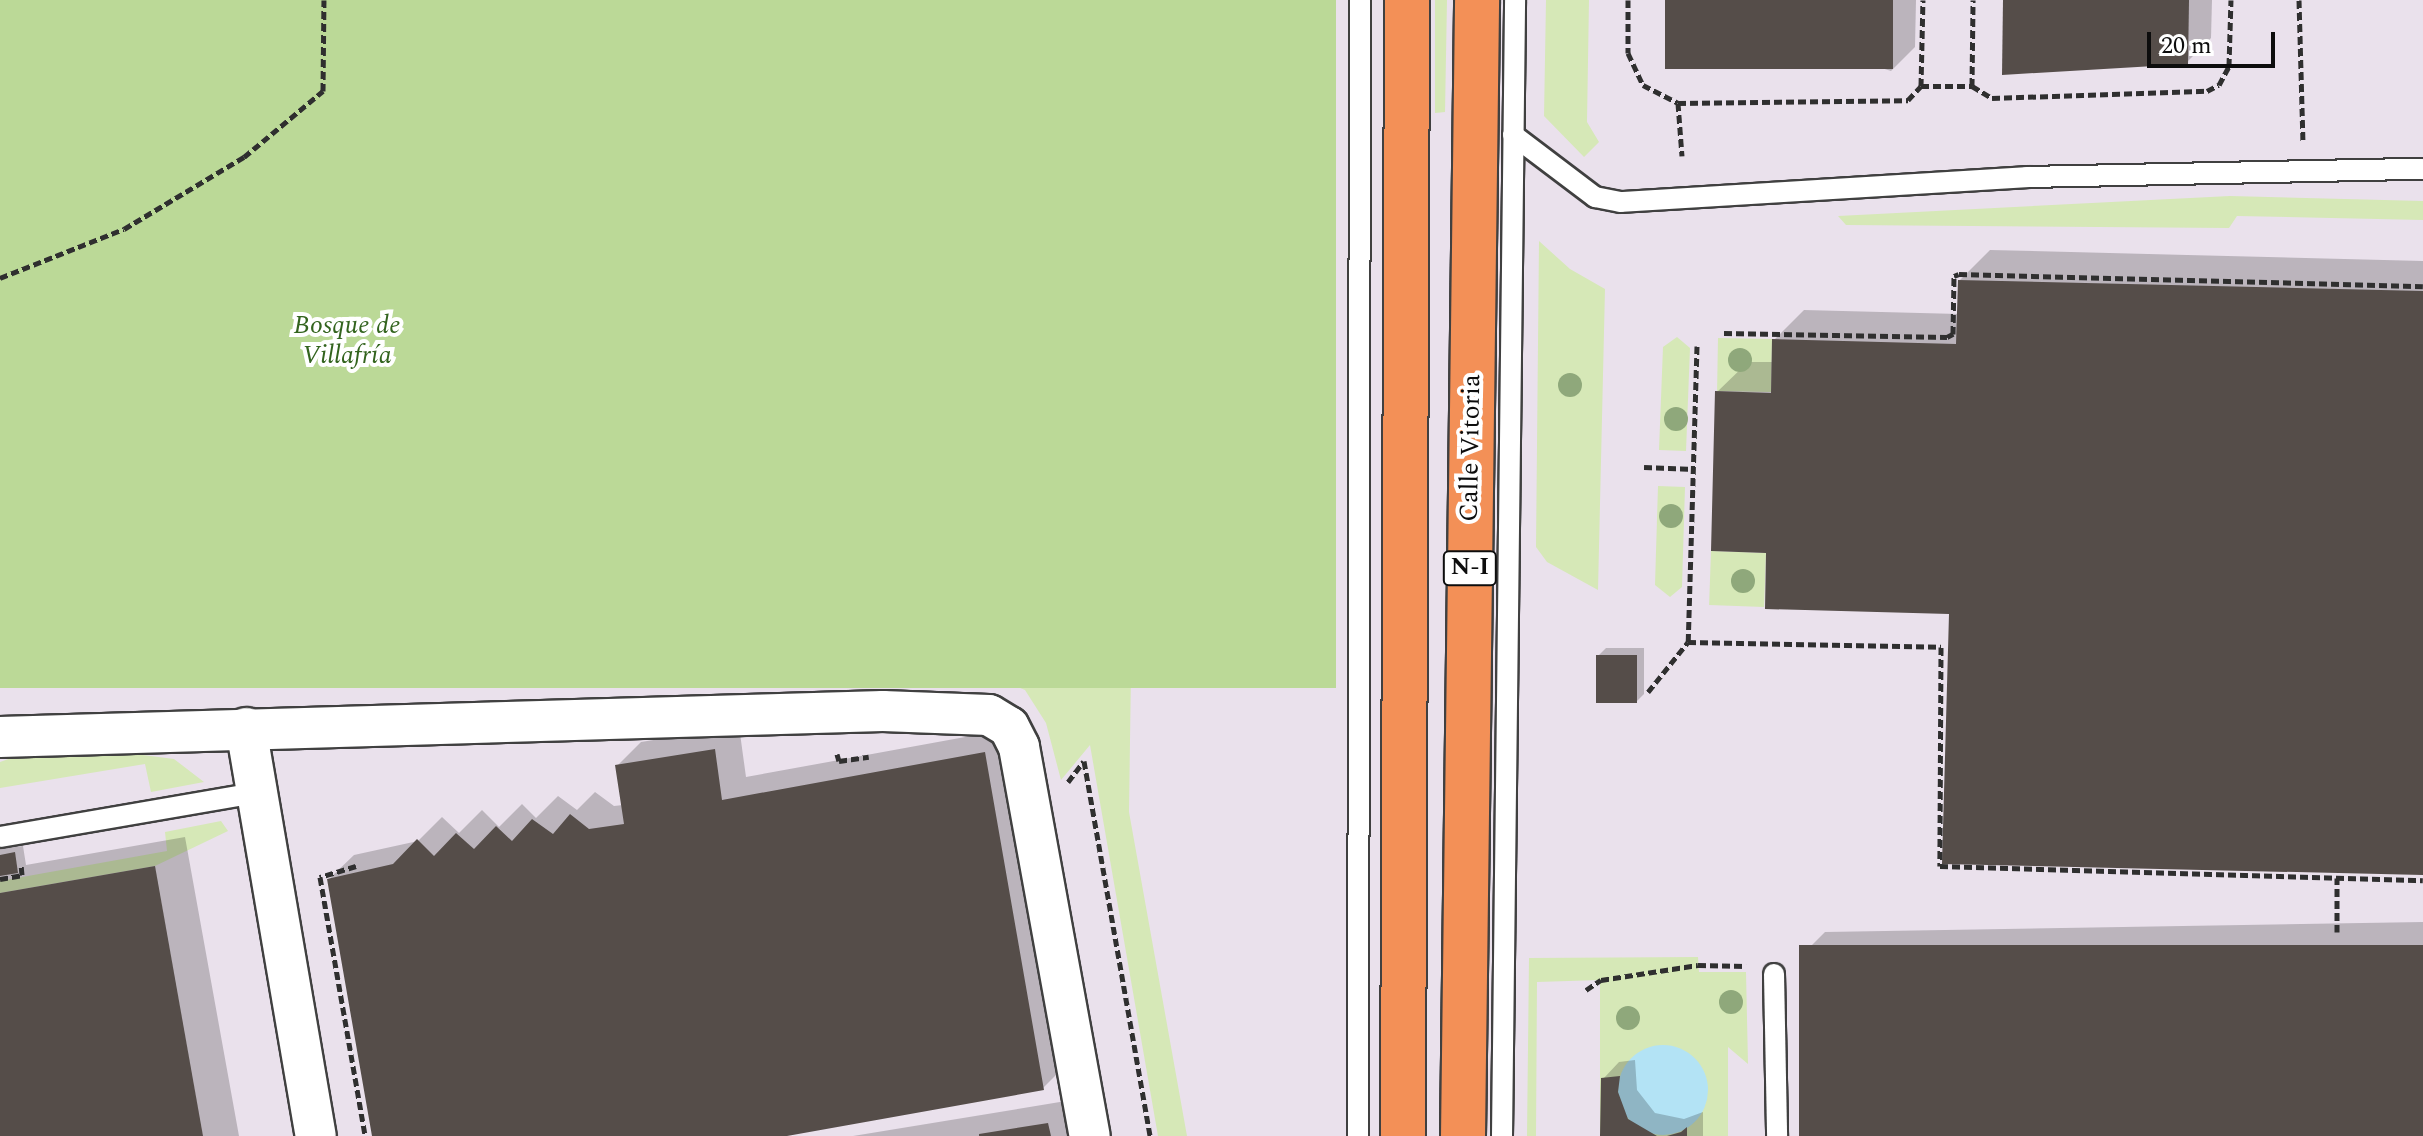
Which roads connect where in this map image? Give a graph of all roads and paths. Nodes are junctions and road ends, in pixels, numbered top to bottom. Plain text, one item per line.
1 (324, 0) edge
2 (1360, 0) edge
3 (1407, 0) edge
4 (1477, 0) edge
5 (1515, 0) edge
6 (1628, 0) edge
7 (1923, 0) edge
8 (1973, 0) edge
9 (2231, 0) edge
10 (2299, 0) edge
11 (1921, 86) junction
12 (1972, 86) junction
13 (1678, 103) junction
14 (1513, 135) junction
15 (1682, 156) dead end
16 (2423, 169) edge
17 (2304, 174) junction
18 (0, 278) edge
19 (2423, 286) edge
20 (1724, 333) dead end
21 (1697, 346) dead end
22 (1644, 467) dead end
23 (1694, 469) junction
24 (1688, 642) junction
25 (1648, 692) dead end
26 (246, 728) junction
27 (0, 737) edge
28 (256, 793) junction
29 (0, 837) edge
30 (356, 866) dead end
31 (22, 875) dead end
32 (2337, 878) junction
33 (0, 879) edge
34 (2423, 880) edge
35 (2337, 932) dead end
36 (1774, 974) joint
37 (1586, 990) dead end
38 (316, 1136) edge
39 (365, 1136) edge
40 (1090, 1136) edge
41 (1358, 1136) edge
42 (1403, 1136) edge
43 (1463, 1136) edge
44 (1502, 1136) edge
45 (1777, 1136) edge

1 - 18 path
2 - 41 lane
3 - 42 highway, N-I
4 - 43 highway, Calle Vitoria / N-I
5 - 14 lane
6 - 13 path
7 - 11 path
8 - 12 path
9 - 12 path
10 - 17 path
11 - 12 path
11 - 13 path
13 - 15 path
14 - 17 lane
14 - 44 lane
16 - 17 lane
19 - 20 path
21 - 23 path
22 - 23 path
23 - 24 path
24 - 25 path
24 - 32 path
26 - 27 street
26 - 28 street
26 - 40 street
28 - 29 lane
28 - 38 street
30 - 39 path
31 - 33 path
32 - 34 path
32 - 35 path
36 - 37 path
36 - 45 lane

